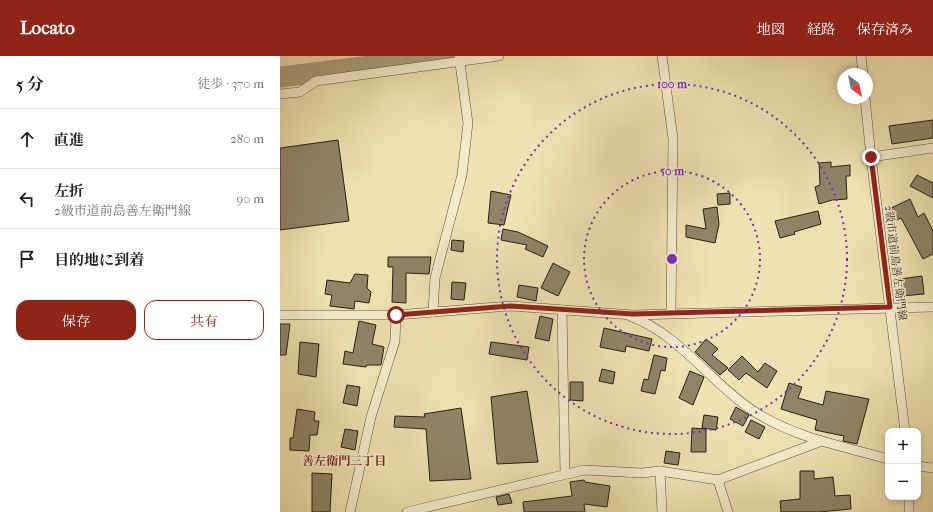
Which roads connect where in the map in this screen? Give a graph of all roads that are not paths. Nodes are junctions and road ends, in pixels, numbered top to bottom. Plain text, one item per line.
1 (499, 56) edge
2 (662, 56) edge
3 (861, 56) edge
4 (459, 59) edge
5 (862, 68) edge
6 (280, 94) edge
7 (866, 104) edge
8 (933, 148) edge
9 (871, 157) junction
10 (890, 307) junction
11 (933, 307) edge
12 (562, 310) junction
13 (434, 312) junction
14 (671, 312) junction
15 (623, 314) junction
16 (280, 315) edge
17 (396, 315) junction
18 (905, 428) edge
19 (822, 441) junction
20 (885, 458) edge
21 (921, 466) edge
22 (933, 468) edge
23 (660, 471) junction
24 (565, 474) junction
25 (718, 480) junction
26 (909, 500) edge
27 (350, 512) edge
28 (407, 512) edge
29 (662, 512) edge
30 (728, 512) edge
31 (909, 512) edge

1 - 4 street
2 - 14 street
3 - 5 street
4 - 6 street
4 - 13 street
7 - 9 street, 2級市道前島善左衛門線
8 - 9 street
9 - 10 street, 2級市道前島善左衛門線
10 - 11 street
10 - 14 street
10 - 18 street, 2級市道前島善左衛門線
12 - 13 street
12 - 15 street
12 - 24 street
13 - 17 street
14 - 15 street
15 - 19 street
16 - 17 street
17 - 27 street
19 - 20 street
19 - 25 street
21 - 22 street
23 - 24 street
23 - 25 street
23 - 29 street
24 - 28 street
25 - 30 street
26 - 31 street

